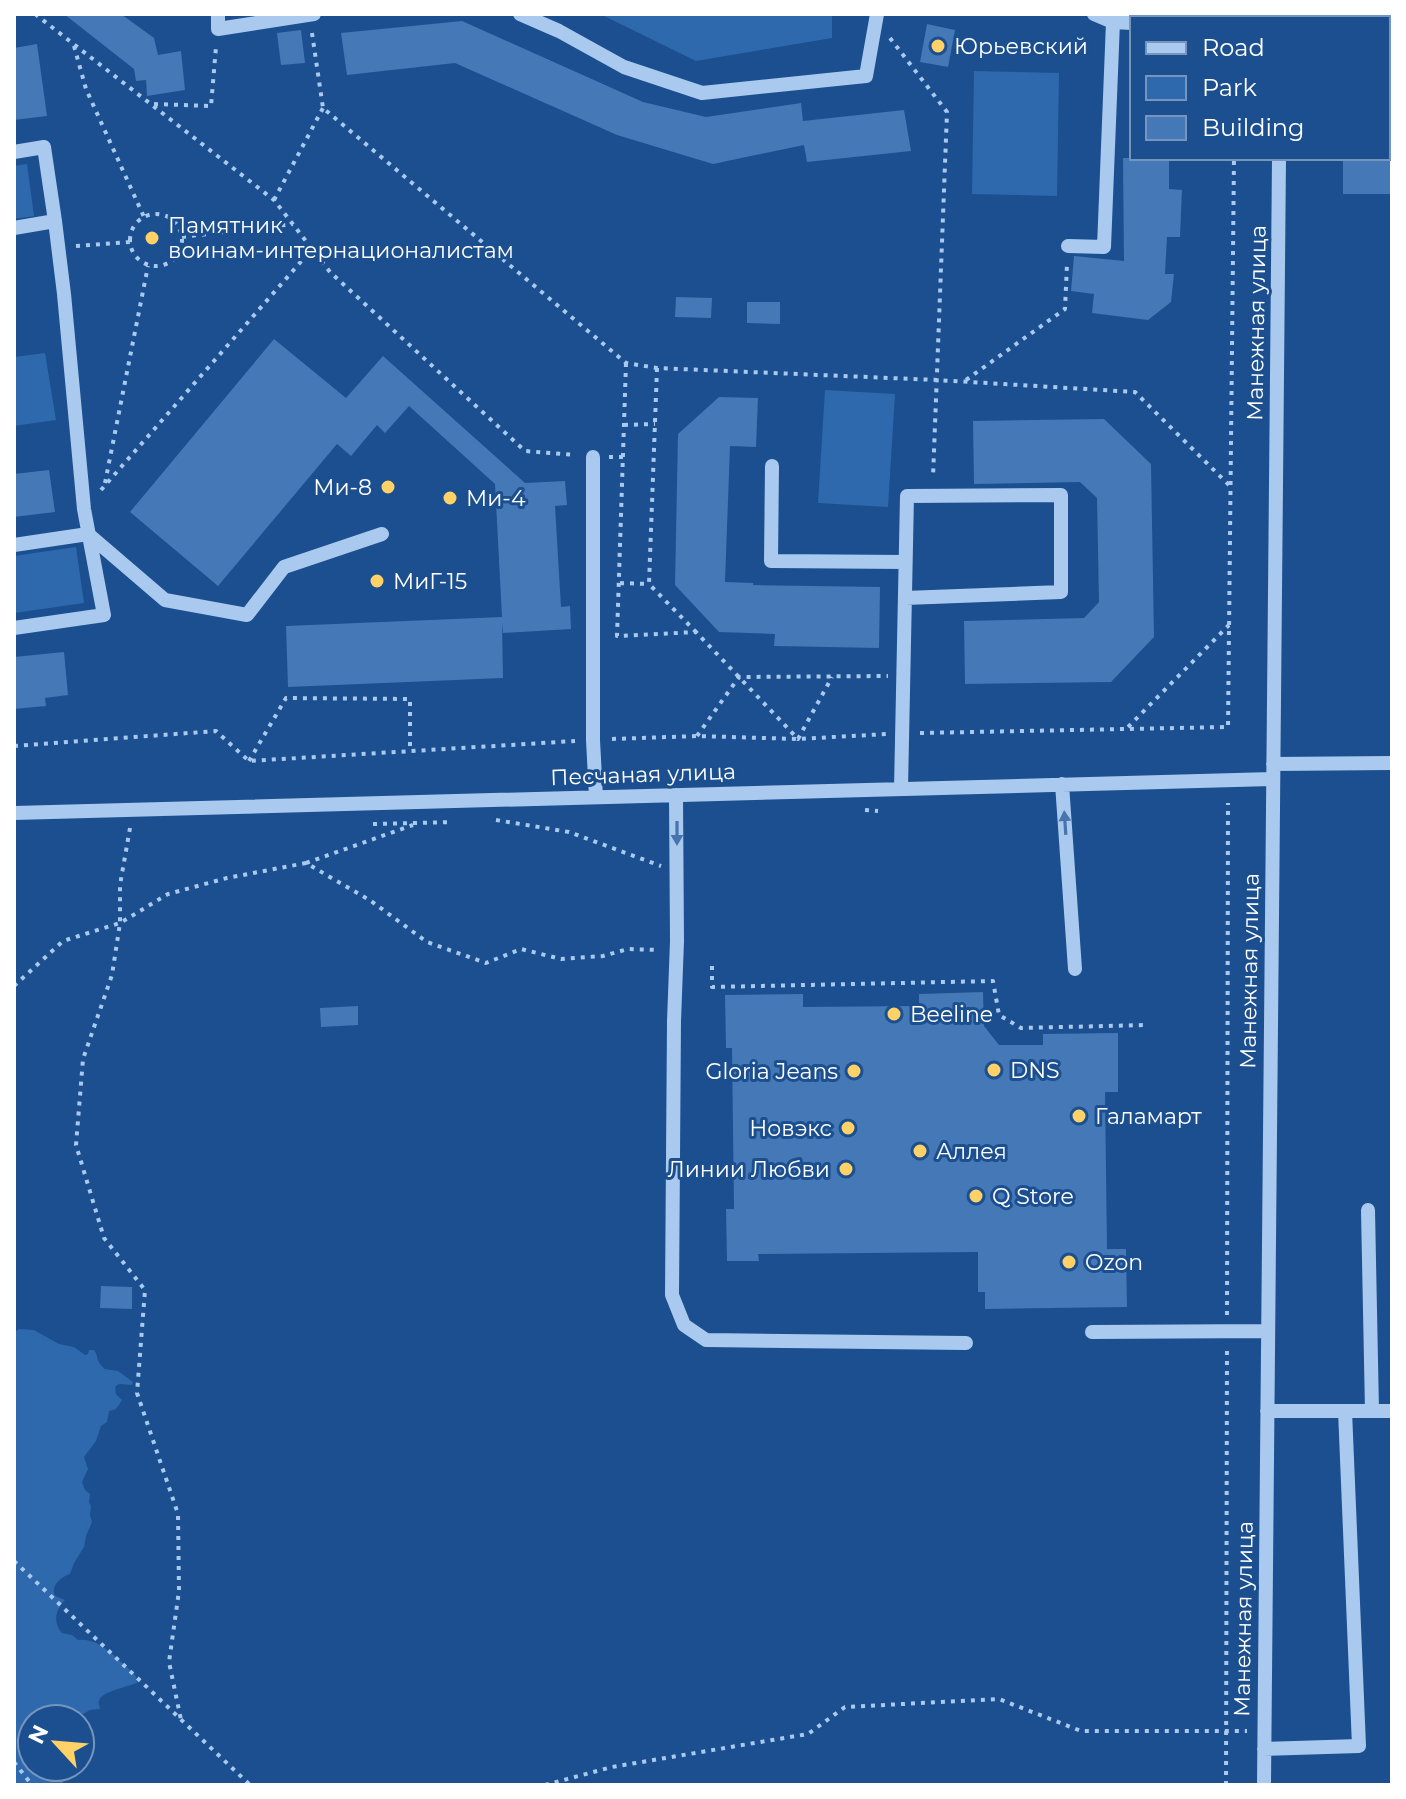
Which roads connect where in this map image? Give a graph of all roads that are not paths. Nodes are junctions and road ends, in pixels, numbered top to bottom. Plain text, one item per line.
1 (312, 14) edge
2 (520, 14) edge
3 (1094, 14) edge
4 (876, 17) edge
5 (218, 22) edge
6 (1113, 22) junction
7 (1130, 23) edge
8 (14, 152) edge
9 (1279, 160) edge
10 (55, 221) junction
11 (14, 228) edge
12 (1068, 246) road end
13 (593, 457) road end
14 (772, 466) dead end
15 (88, 534) junction
16 (382, 534) dead end
17 (14, 545) edge
18 (905, 562) junction
19 (905, 598) junction
20 (14, 628) edge
21 (1392, 763) edge
22 (1273, 771) junction
23 (1062, 784) junction
24 (901, 789) junction
25 (676, 795) junction
26 (596, 797) junction
27 (14, 813) edge
28 (1075, 969) dead end
29 (1368, 1210) dead end
30 (1267, 1331) junction
31 (1092, 1332) dead end
32 (966, 1343) dead end
33 (1267, 1411) junction
34 (1345, 1411) junction
35 (1372, 1411) junction
36 (1392, 1411) edge
37 (1264, 1749) junction
38 (1264, 1785) edge

1 - 5 street
2 - 4 street
3 - 6 street
6 - 7 street
6 - 12 street
8 - 10 street
9 - 22 street, Манежная улица
10 - 11 street
10 - 15 street
13 - 26 street
14 - 18 street
15 - 16 street
15 - 17 street
15 - 20 street
18 - 19 street
18 - 19 street
19 - 24 street
21 - 22 street, Песчаная улица
22 - 23 street, Песчаная улица
22 - 30 street, Манежная улица
23 - 24 street, Песчаная улица
28 -> 23 street
24 - 25 street, Песчаная улица
25 - 26 street, Песчаная улица
25 -> 32 street
26 - 27 street, Песчаная улица
29 - 35 street
30 - 31 street
30 - 33 street, Манежная улица
33 - 34 street
33 - 37 street, Манежная улица
34 - 35 street
34 - 37 street
35 - 36 street
37 - 38 street, Манежная улица

